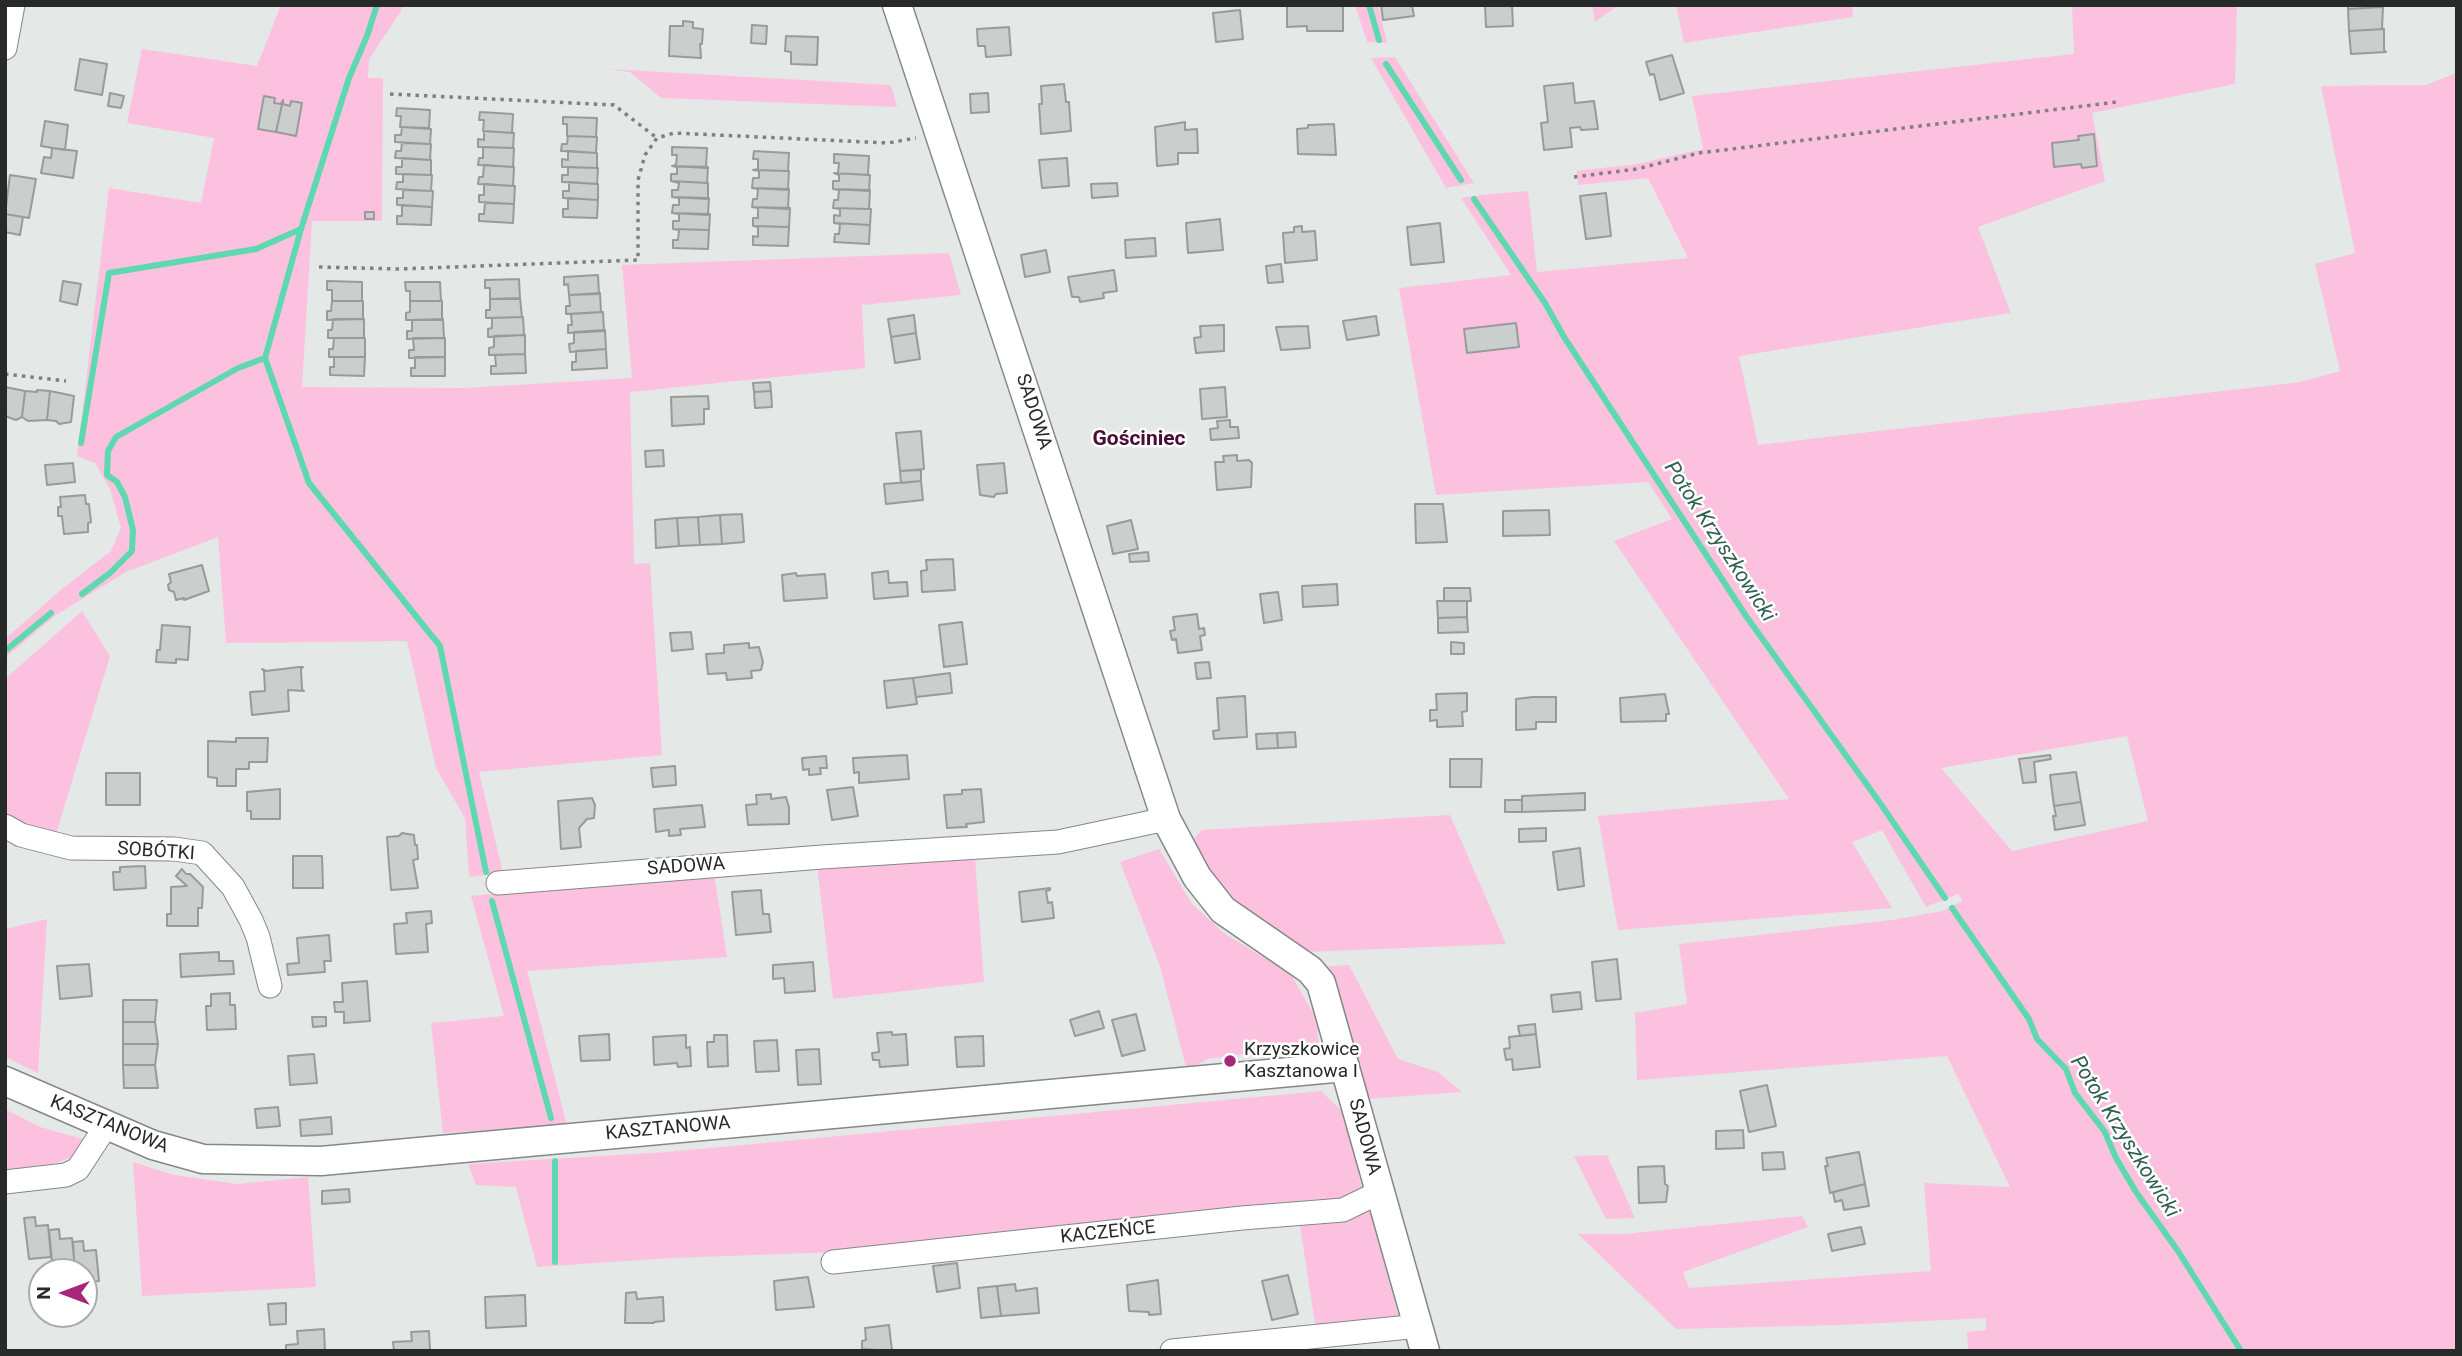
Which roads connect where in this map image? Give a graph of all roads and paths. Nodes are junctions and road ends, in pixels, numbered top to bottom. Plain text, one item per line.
1 (897, 5) edge
2 (10, 9) edge
3 (5, 48) edge
4 (390, 94) dead end
5 (2117, 102) dead end
6 (657, 138) junction
7 (921, 138) dead end
8 (1574, 177) dead end
9 (319, 268) dead end
10 (5, 374) edge
11 (65, 381) dead end
12 (1166, 819) junction
13 (5, 826) edge
14 (498, 883) dead end
15 (270, 986) dead end
16 (1345, 1067) junction
17 (5, 1081) edge
18 (106, 1126) junction
19 (5, 1182) edge
20 (1380, 1192) junction
21 (833, 1262) dead end
22 (1422, 1339) edge
23 (1172, 1351) edge

1 - 12 street, SADOWA
2 - 3 street
4 - 6 path
5 - 8 path
6 - 7 path
6 - 9 path
10 - 11 path
12 - 14 street, SADOWA
12 - 16 street, SADOWA
13 - 15 street, SOBÓTKI
16 - 18 street, KASZTANOWA
16 - 20 street, SADOWA
17 - 18 street, KASZTANOWA
18 - 19 street
20 - 21 street, KACZEŃCE
20 - 22 street, SADOWA
22 - 23 street

